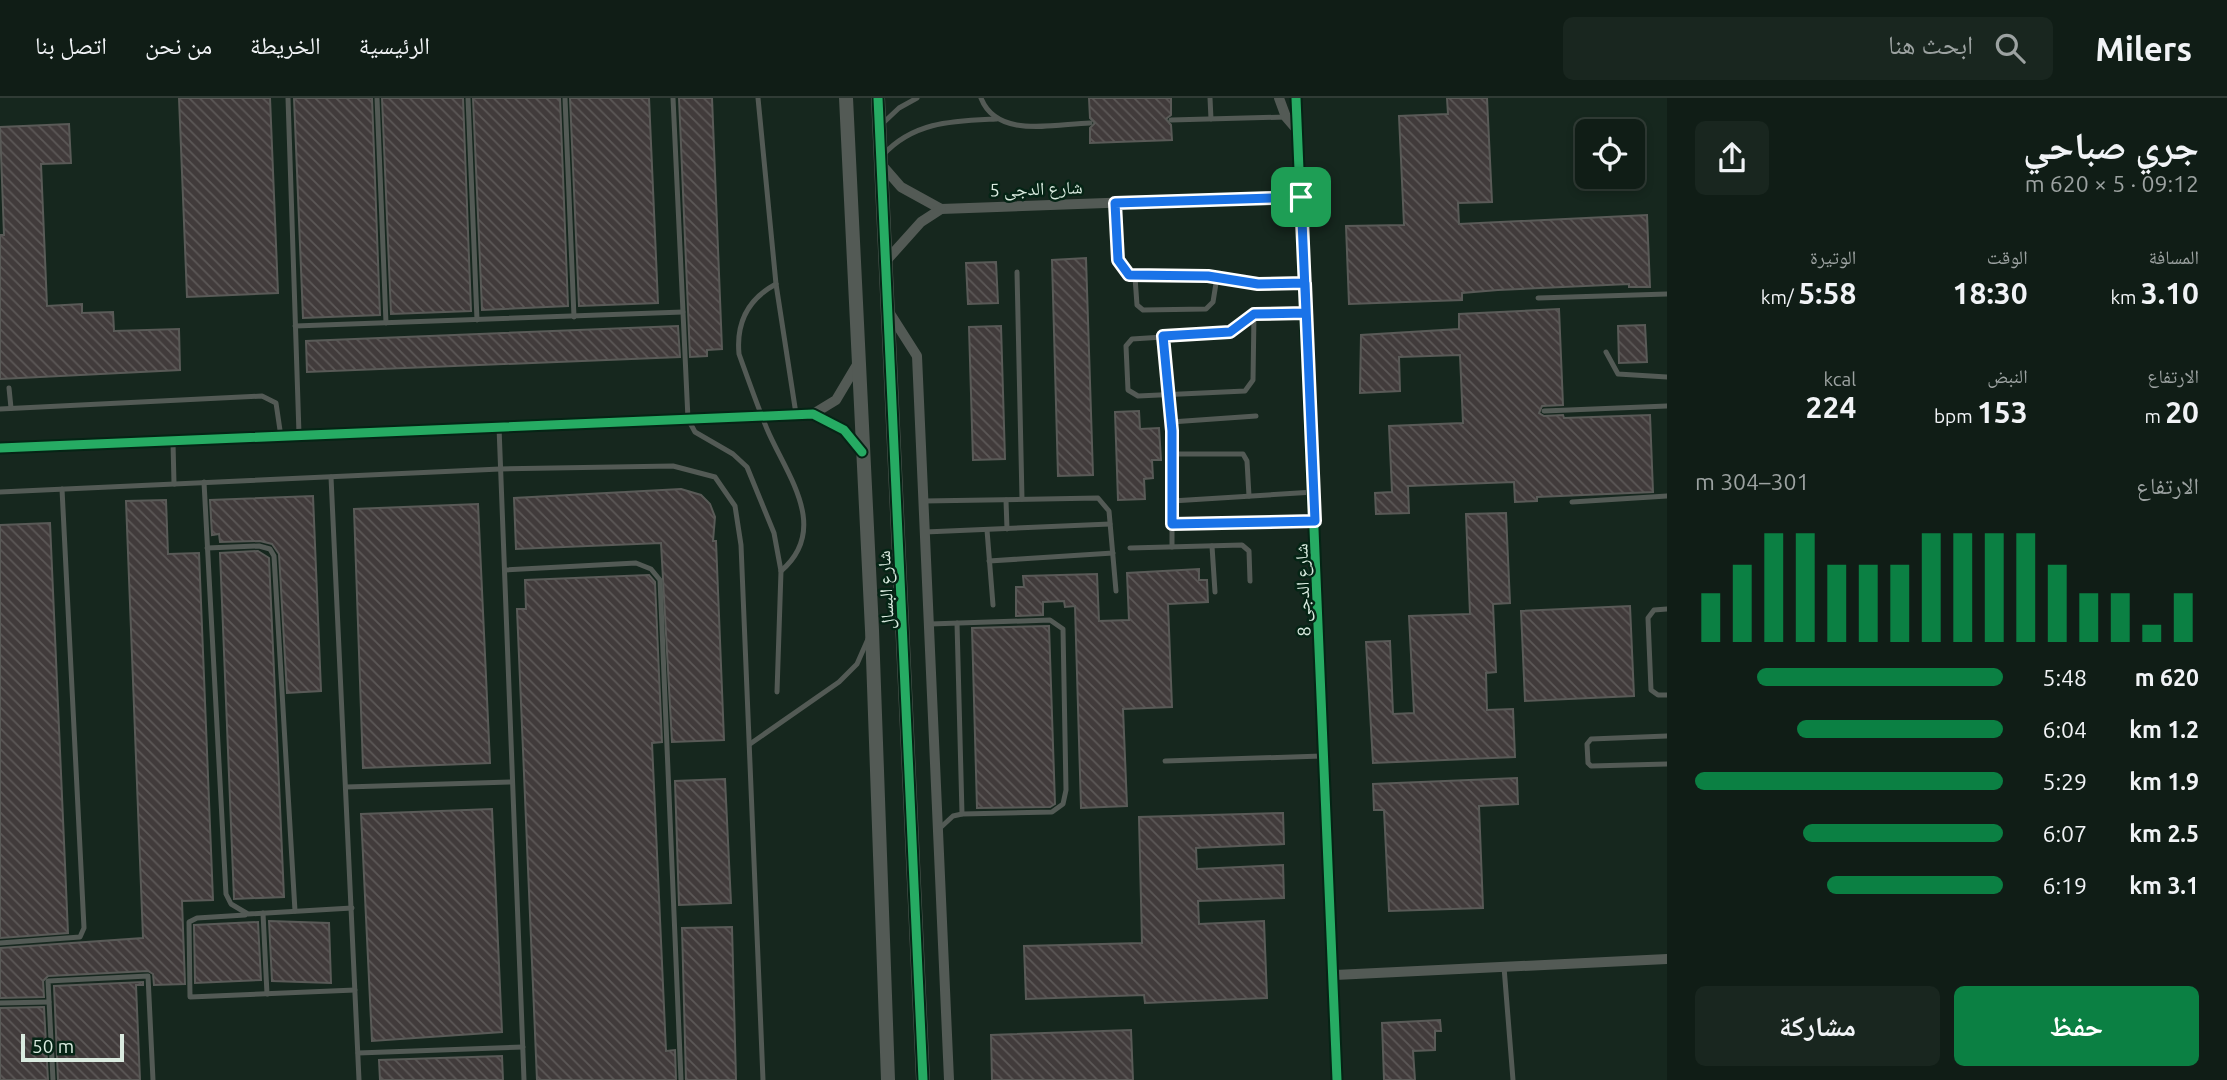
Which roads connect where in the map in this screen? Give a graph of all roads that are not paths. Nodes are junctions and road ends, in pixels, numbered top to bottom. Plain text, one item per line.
1 (288, 98) edge
2 (377, 98) edge
3 (468, 98) edge
4 (565, 98) edge
5 (673, 98) edge
6 (758, 98) edge
7 (846, 98) edge
8 (878, 98) edge
9 (917, 98) edge
10 (981, 98) edge
11 (1210, 98) edge
12 (1279, 98) edge
13 (1296, 98) edge
14 (1286, 117) junction
15 (996, 119) junction
16 (1211, 119) junction
17 (1171, 120) dead end
18 (1090, 123) dead end
19 (880, 127) junction
20 (1298, 131) junction
21 (881, 161) junction
22 (1301, 197) junction
23 (1115, 203) junction
24 (941, 209) junction
25 (886, 261) junction
26 (1017, 272) dead end
27 (1135, 277) junction
28 (1217, 278) junction
29 (1305, 283) junction
30 (776, 284) junction
31 (1667, 294) edge
32 (1538, 298) dead end
33 (683, 312) junction
34 (888, 312) junction
35 (1306, 313) junction
36 (1254, 314) junction
37 (573, 317) junction
38 (477, 320) junction
39 (386, 323) junction
40 (295, 326) junction
41 (1163, 336) junction
42 (1606, 352) dead end
43 (858, 363) junction
44 (1667, 377) edge
45 (9, 388) dead end
46 (1166, 394) junction
47 (1667, 406) edge
48 (11, 408) junction
49 (0, 409) edge
50 (1544, 411) dead end
51 (796, 414) junction
52 (813, 414) junction
53 (762, 416) junction
54 (1256, 416) dead end
55 (688, 419) junction
56 (1171, 422) junction
57 (499, 427) junction
58 (299, 436) junction
59 (281, 437) junction
60 (173, 442) junction
61 (0, 448) edge
62 (862, 452) junction
63 (1172, 454) junction
64 (500, 469) junction
65 (331, 477) junction
66 (204, 482) junction
67 (174, 484) junction
68 (62, 489) junction
69 (0, 492) edge
70 (1314, 492) junction
71 (1249, 496) junction
72 (1667, 496) edge
73 (1022, 499) junction
74 (1006, 500) junction
75 (924, 501) junction
76 (1172, 501) junction
77 (1572, 502) dead end
78 (1315, 521) junction
79 (1110, 524) junction
80 (1172, 524) junction
81 (1007, 528) junction
82 (987, 530) junction
83 (925, 532) junction
84 (1212, 546) junction
85 (1172, 547) junction
86 (207, 548) junction
87 (1130, 548) dead end
88 (1113, 553) junction
89 (989, 561) junction
90 (505, 570) junction
91 (781, 571) junction
92 (1250, 581) dead end
93 (1116, 591) dead end
94 (1215, 592) dead end
95 (992, 605) dead end
96 (1667, 609) edge
97 (957, 623) junction
98 (929, 624) junction
99 (872, 630) junction
100 (777, 692) dead end
101 (1667, 695) edge
102 (1667, 737) edge
103 (750, 744) junction
104 (1325, 755) junction
105 (1165, 761) dead end
106 (1667, 764) edge
107 (512, 782) junction
108 (346, 787) junction
109 (961, 814) junction
110 (939, 829) junction
111 (352, 908) junction
112 (295, 911) junction
113 (248, 914) junction
114 (264, 914) junction
115 (0, 943) edge
116 (1667, 959) edge
117 (1504, 967) junction
118 (1335, 975) junction
119 (355, 990) junction
120 (267, 994) junction
121 (49, 1002) junction
122 (0, 1003) edge
123 (523, 1047) junction
124 (358, 1053) junction
125 (53, 1080) edge
126 (153, 1080) edge
127 (359, 1080) edge
128 (524, 1080) edge
129 (681, 1080) edge
130 (763, 1080) edge
131 (888, 1080) edge
132 (923, 1080) edge
133 (949, 1080) edge
134 (1337, 1080) edge
135 (1513, 1080) edge

1 - 40 lane
2 - 39 lane
3 - 38 lane
4 - 37 lane
5 - 33 lane
6 - 30 lane
7 - 43 street, شارع البسال
8 - 19 street, شارع البسال
9 - 19 lane
10 - 15 lane
11 - 16 lane
12 - 14 street
13 - 20 street, شارع الدجى 8
14 - 16 lane
14 - 20 street
15 - 18 lane
15 - 21 lane
16 - 17 lane
19 - 21 street, شارع البسال
20 - 22 street, شارع الدجى 8
21 - 24 street
21 - 25 street, شارع البسال
22 - 23 street, شارع الدجى 5
22 - 29 street, شارع الدجى 8
23 - 24 street, شارع الدجى 5
23 - 27 lane
24 - 25 street
25 - 34 street, شارع البسال
26 - 73 lane
27 - 28 lane
27 - 28 lane
28 - 29 lane
29 - 35 street, شارع الدجى 8
30 - 51 lane
30 - 53 lane
31 - 32 lane
33 - 37 lane
33 - 55 lane
34 - 75 street
34 - 132 street, شارع البسال
35 - 36 lane
35 - 70 street, شارع الدجى 8
36 - 41 lane
36 - 46 lane
37 - 38 lane
38 - 39 lane
39 - 40 lane
40 - 58 lane
41 - 46 lane
41 - 46 lane
42 - 44 lane
43 - 52 street
43 - 62 street, شارع البسال
45 - 48 lane
46 - 56 lane
47 - 50 lane
48 - 49 lane
48 - 59 lane
51 - 52 street
51 - 53 street
52 - 62 street
53 - 55 street
53 - 91 lane
54 - 56 lane
55 - 57 street
55 - 91 lane
56 - 63 lane
57 - 58 street
57 - 64 lane
58 - 59 street
59 - 60 street
60 - 61 street
60 - 67 lane
62 - 99 street, شارع البسال
63 - 71 lane
63 - 76 lane
64 - 65 lane
64 - 90 lane
64 - 103 lane
65 - 66 lane
65 - 108 lane
66 - 67 lane
66 - 86 lane
67 - 68 lane
68 - 69 lane
68 - 115 lane
70 - 71 lane
70 - 78 street, شارع الدجى 8
71 - 76 lane
72 - 77 lane
73 - 74 lane
73 - 79 lane
74 - 75 lane
74 - 81 lane
75 - 83 street
76 - 80 lane
78 - 80 lane
78 - 104 street, شارع الدجى 8
79 - 81 lane
79 - 88 lane
80 - 85 lane
81 - 82 lane
82 - 83 lane
82 - 89 lane
83 - 98 street
84 - 85 lane
84 - 92 lane
84 - 94 lane
85 - 87 lane
86 - 112 lane
86 - 113 lane
88 - 89 lane
88 - 93 lane
89 - 95 lane
90 - 107 lane
90 - 129 lane
91 - 100 lane
96 - 101 lane
97 - 98 lane
97 - 109 lane
97 - 109 lane
98 - 110 street
99 - 103 lane
99 - 131 street, شارع البسال
102 - 106 lane
103 - 130 lane
104 - 105 lane
104 - 118 street, شارع الدجى 8
107 - 108 lane
107 - 123 lane
108 - 111 lane
109 - 110 lane
110 - 133 street
111 - 112 lane
111 - 119 lane
112 - 114 lane
113 - 114 lane
113 - 120 lane
114 - 120 lane
116 - 117 street
117 - 118 street
117 - 135 lane
118 - 134 street, شارع الدجى 8
119 - 120 lane
119 - 124 lane
121 - 122 lane
121 - 125 lane
121 - 126 lane
123 - 124 lane
123 - 128 lane
124 - 127 lane

